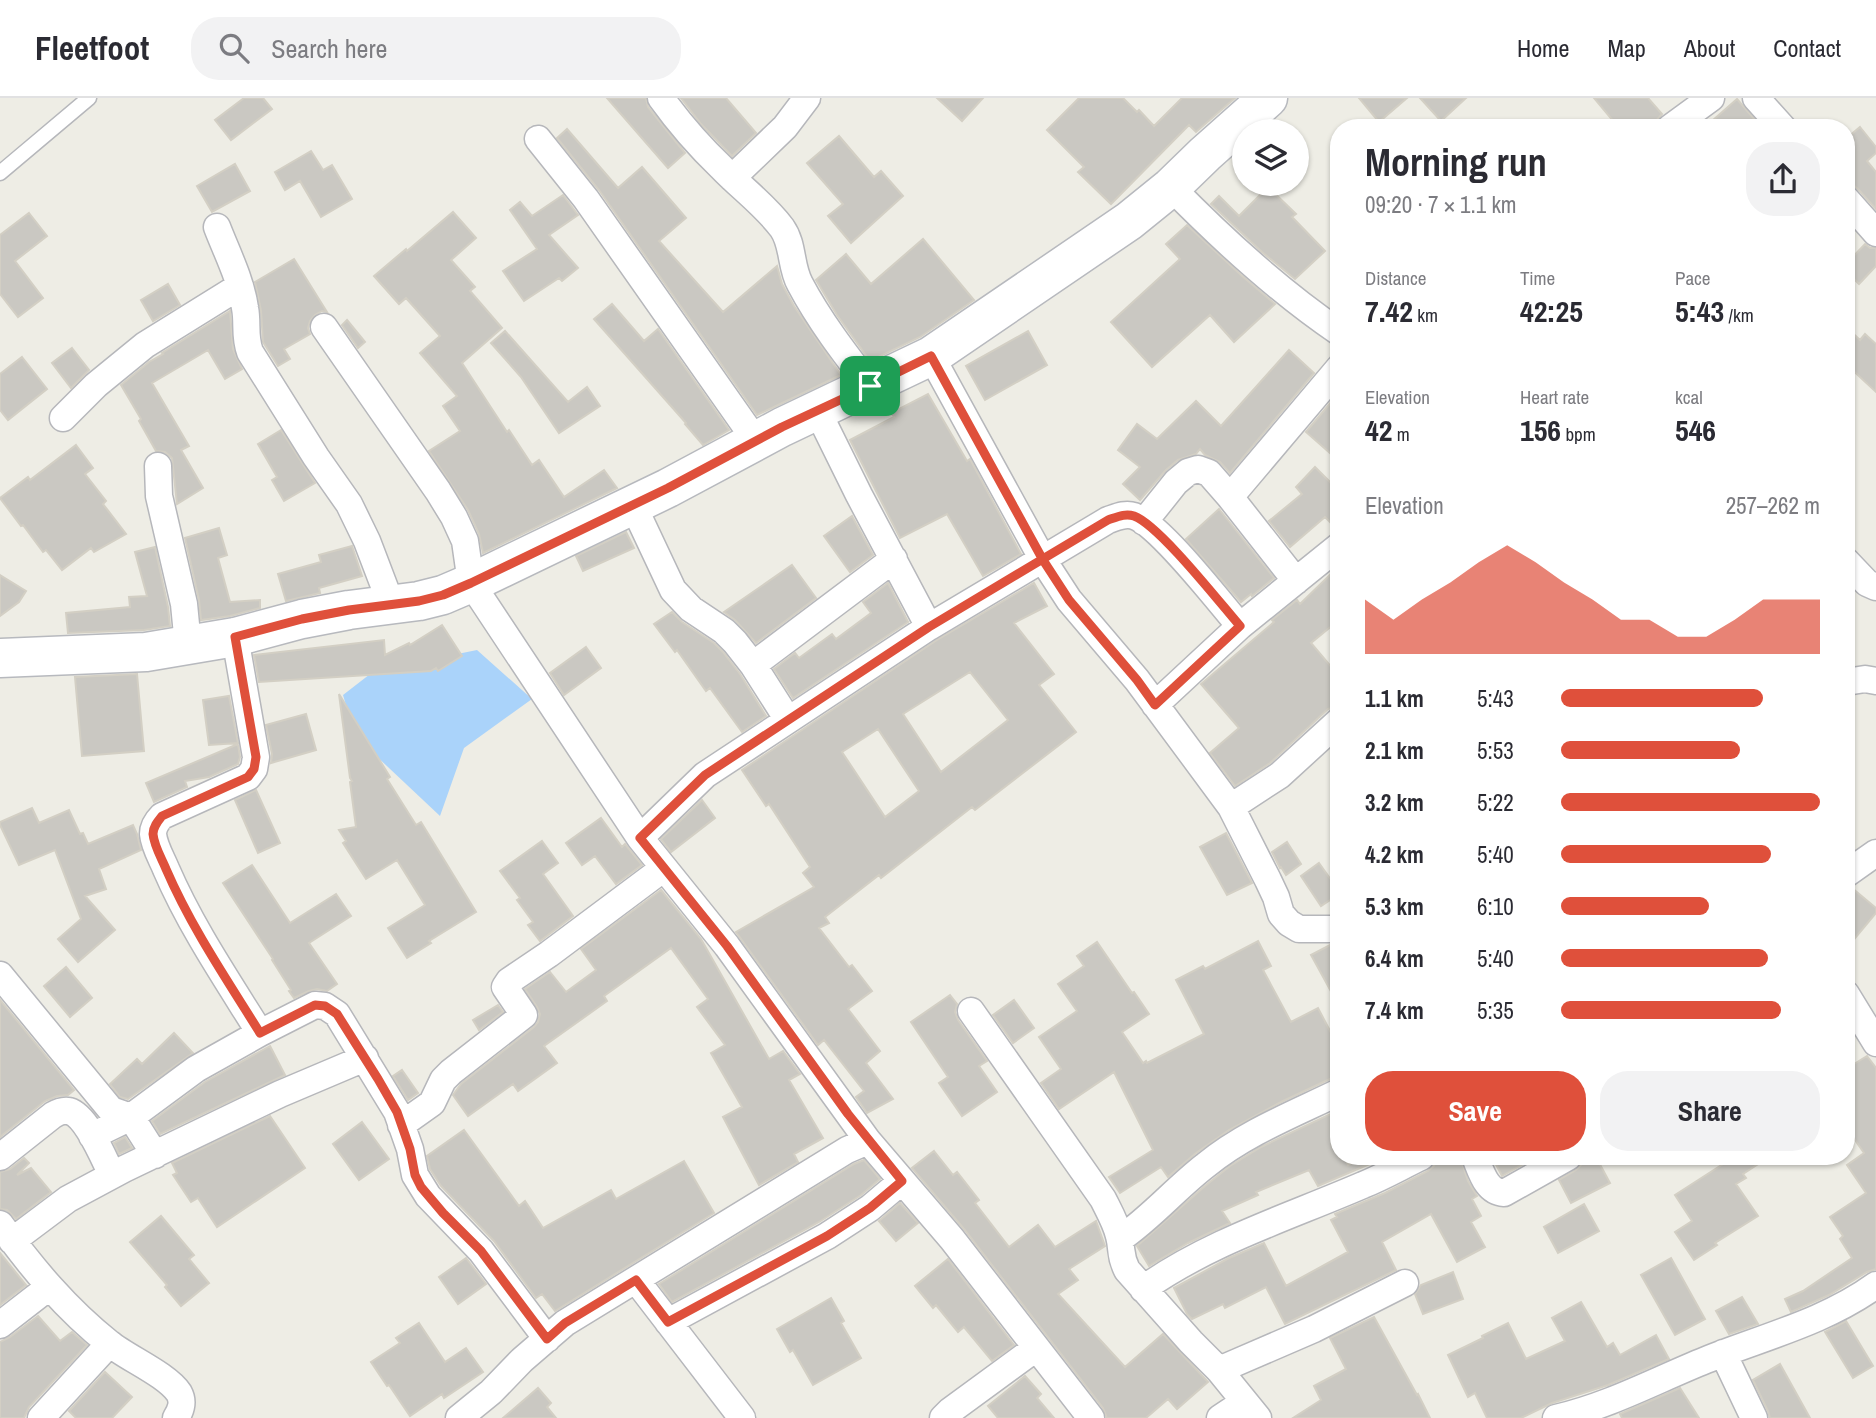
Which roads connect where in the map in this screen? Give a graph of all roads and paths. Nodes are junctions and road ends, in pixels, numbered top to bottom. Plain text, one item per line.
1 (89, 98) edge
2 (661, 98) edge
3 (807, 98) edge
4 (1711, 98) edge
5 (1756, 98) edge
6 (1254, 102) edge
7 (1682, 119) edge
8 (1775, 119) edge
9 (538, 139) dead end
10 (0, 173) edge
11 (732, 178) junction
12 (1171, 187) junction
13 (1855, 209) edge
14 (217, 227) dead end
15 (1876, 233) edge
16 (240, 286) junction
17 (1330, 325) edge
18 (324, 327) dead end
19 (931, 356) junction
20 (1330, 379) edge
21 (870, 386) junction
22 (817, 410) junction
23 (63, 418) dead end
24 (755, 441) junction
25 (158, 466) dead end
26 (1230, 497) junction
27 (633, 505) junction
28 (1144, 522) junction
29 (1330, 554) edge
30 (894, 559) junction
31 (1043, 560) junction
32 (1855, 570) edge
33 (1296, 581) junction
34 (471, 583) junction
35 (1876, 587) edge
36 (391, 604) junction
37 (1240, 626) junction
38 (929, 627) junction
39 (235, 637) junction
40 (188, 645) junction
41 (0, 658) edge
42 (753, 665) junction
43 (1855, 680) edge
44 (1876, 681) edge
45 (1155, 705) junction
46 (788, 720) junction
47 (1330, 728) edge
48 (1231, 807) junction
49 (640, 838) junction
50 (1876, 853) edge
51 (664, 868) junction
52 (1855, 868) edge
53 (1330, 929) edge
54 (0, 975) edge
55 (1855, 1009) edge
56 (971, 1011) dead end
57 (260, 1033) junction
58 (1876, 1043) edge
59 (365, 1058) junction
60 (1330, 1096) edge
61 (131, 1117) junction
62 (401, 1125) junction
63 (92, 1136) junction
64 (868, 1141) junction
65 (155, 1155) junction
66 (0, 1157) edge
67 (1405, 1165) edge
68 (1479, 1165) edge
69 (1554, 1165) edge
70 (112, 1175) junction
71 (902, 1181) junction
72 (6, 1233) edge
73 (1120, 1239) junction
74 (636, 1280) junction
75 (1405, 1283) dead end
76 (1876, 1285) edge
77 (49, 1287) junction
78 (1143, 1289) junction
79 (668, 1322) junction
80 (0, 1325) edge
81 (547, 1339) junction
82 (110, 1344) junction
83 (1036, 1348) junction
84 (1723, 1353) junction
85 (1219, 1370) junction
86 (973, 1409) edge
87 (1251, 1410) edge
88 (41, 1418) edge
89 (176, 1418) edge
90 (459, 1418) edge
91 (742, 1418) edge
92 (943, 1418) edge
93 (1091, 1418) edge
94 (1220, 1418) edge
95 (1556, 1418) edge
96 (1754, 1418) edge

1 - 10 lane
2 - 11 street
3 - 11 street
4 - 7 street
5 - 8 street
6 - 12 main road
9 - 24 street
11 - 21 street
12 - 17 street
12 - 19 main road
13 - 15 street
14 - 16 street
16 - 23 street
16 - 36 street
18 - 34 street
19 - 21 main road
19 - 31 street
20 - 26 street
21 - 22 main road
22 - 24 main road
22 - 30 street
24 - 27 main road
25 - 40 street
26 - 28 street
26 - 33 street
27 - 34 main road
27 - 42 street
28 - 31 street
28 - 37 street
29 - 33 street
30 - 38 street
30 - 42 street
31 - 38 street
31 - 45 street
32 - 35 street
33 - 37 street
34 - 36 main road
34 - 49 street
36 - 39 main road
37 - 45 street
38 - 46 street
39 - 40 main road
39 - 57 street
40 - 41 main road
42 - 46 street
43 - 44 street
45 - 48 street
46 - 49 street
47 - 48 street
48 - 53 street
49 - 51 street
50 - 52 street
51 - 62 street
51 - 64 street
54 - 61 street
55 - 58 street
56 - 73 street
57 - 59 street
57 - 61 street
59 - 62 street
59 - 65 street
60 - 73 street
61 - 63 street
61 - 65 street
62 - 81 street
63 - 66 street
63 - 70 street
64 - 71 street
64 - 74 street
65 - 70 street
67 - 78 street
68 - 69 street
70 - 72 street
71 - 79 street
71 - 83 street
72 - 77 street
73 - 78 street
74 - 79 street
74 - 81 street
75 - 85 street
76 - 84 street
77 - 80 street
77 - 82 street
78 - 85 street
79 - 91 street
81 - 90 street
82 - 88 street
82 - 89 street
83 - 86 street
83 - 93 street
84 - 95 street
84 - 96 street
85 - 87 street
86 - 92 street
87 - 94 street

